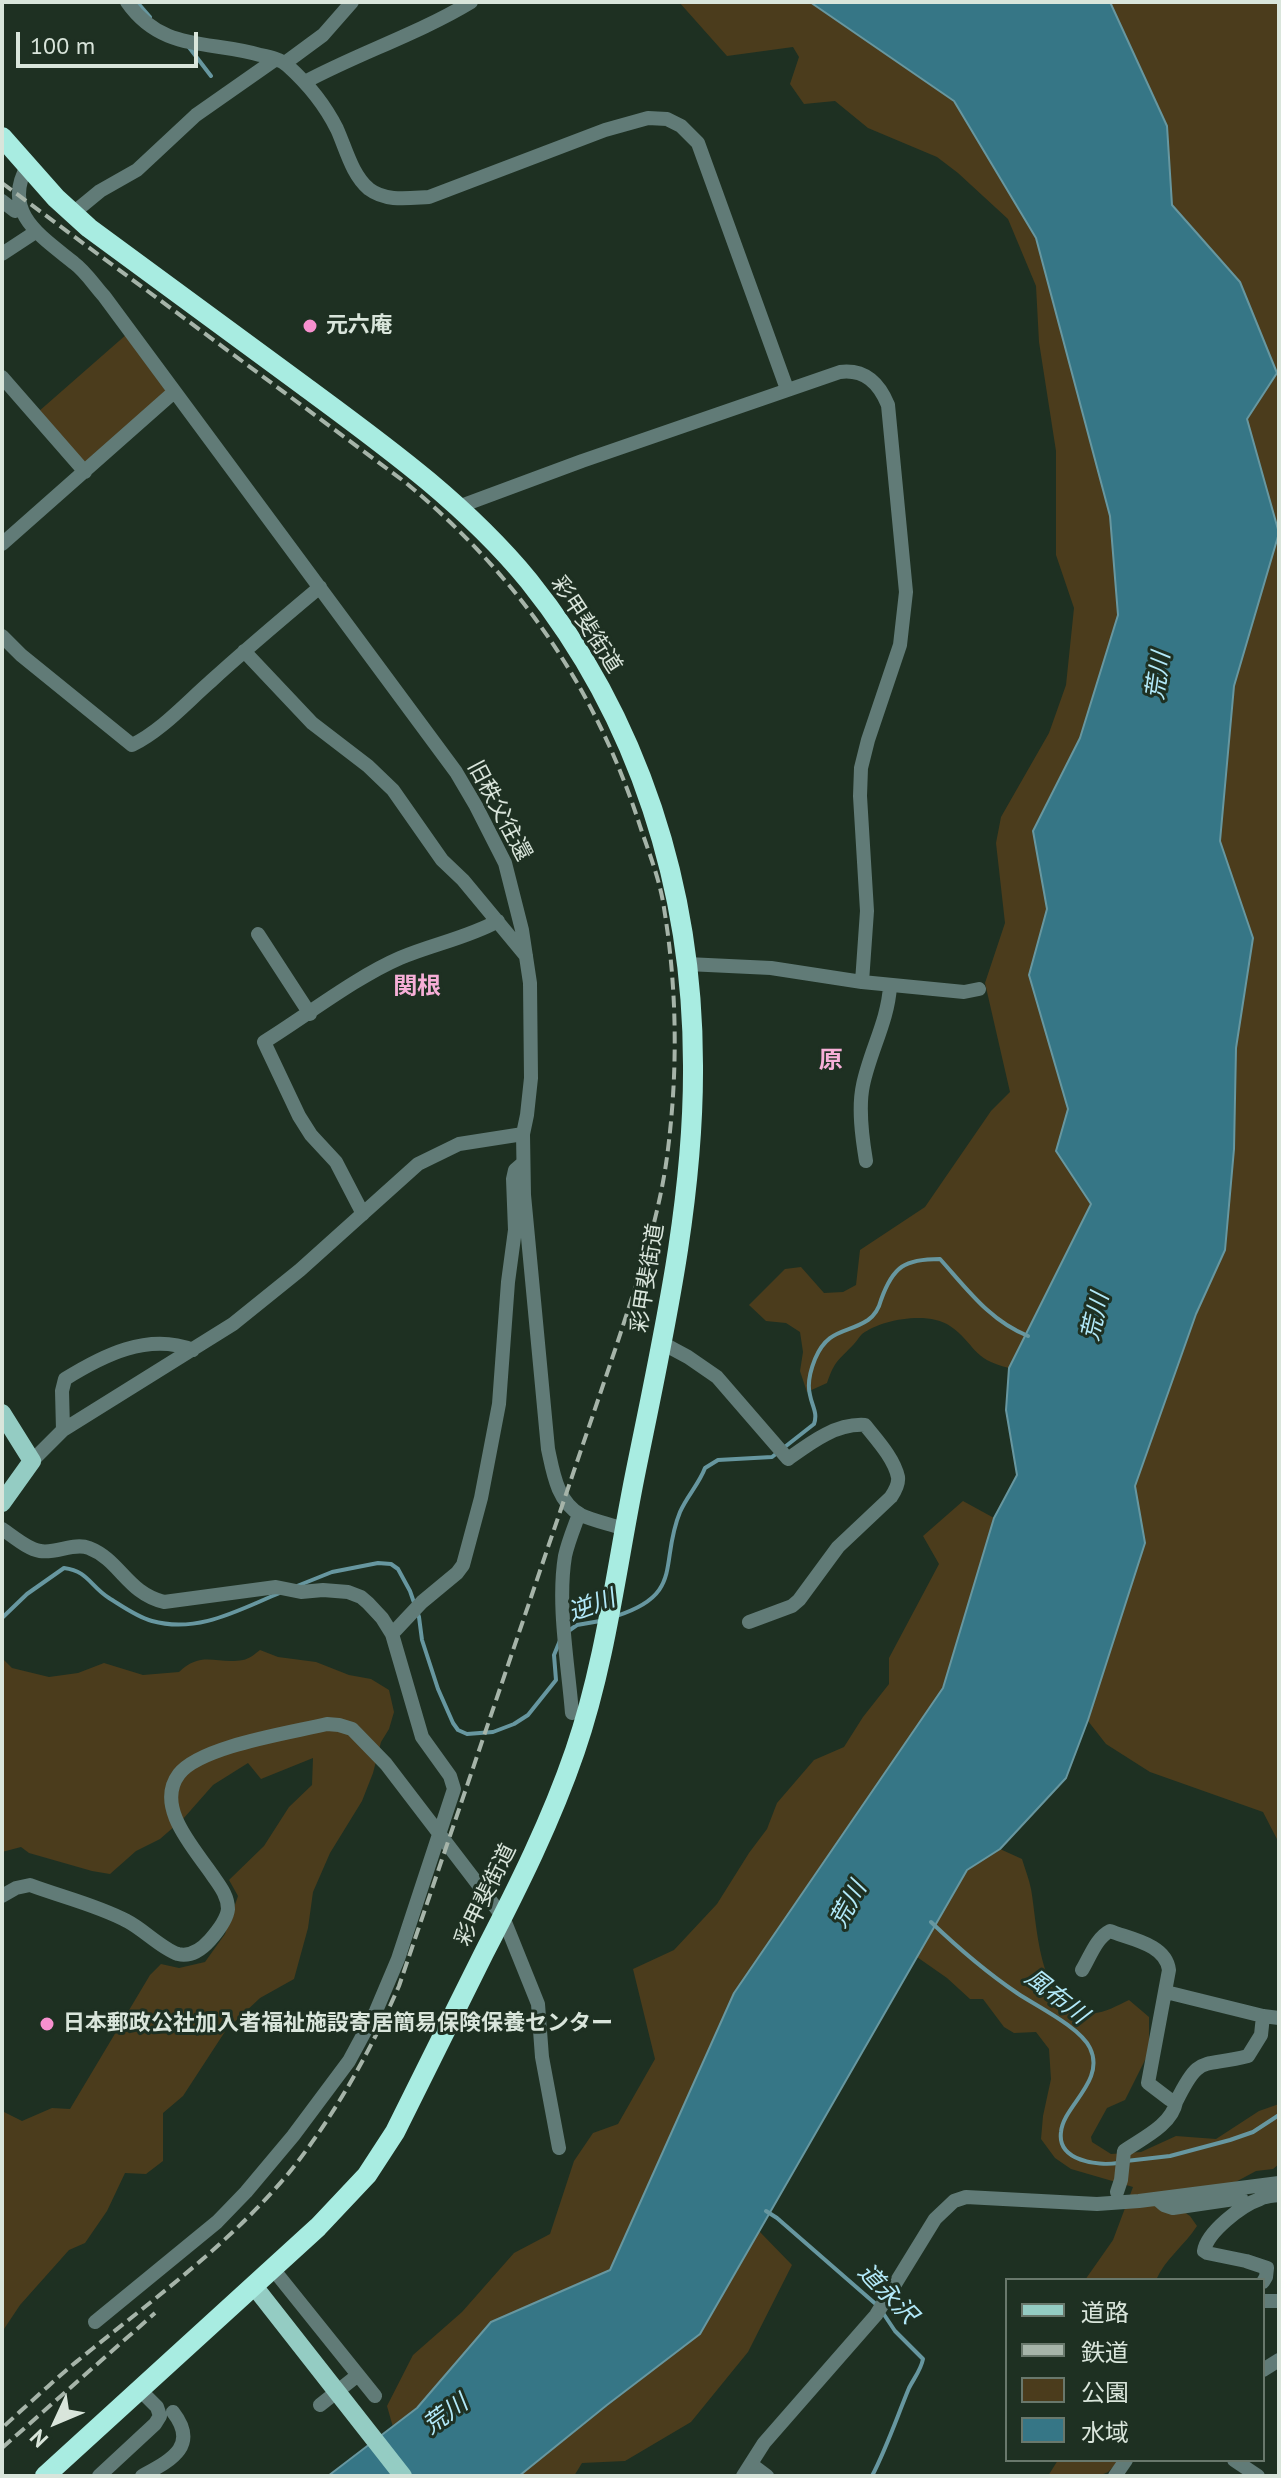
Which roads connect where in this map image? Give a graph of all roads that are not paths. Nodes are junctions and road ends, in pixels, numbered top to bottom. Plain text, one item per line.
1 (127, 2) edge
2 (352, 2) edge
3 (471, 2) edge
4 (280, 61) junction
5 (305, 82) junction
6 (2, 121) edge
7 (2, 137) edge
8 (28, 165) junction
9 (2, 201) edge
10 (15, 211) junction
11 (72, 214) junction
12 (34, 233) junction
13 (2, 254) edge
14 (2, 377) edge
15 (787, 389) junction
16 (174, 392) junction
17 (85, 472) junction
18 (458, 507) junction
19 (2, 544) edge
20 (320, 587) junction
21 (2, 636) edge
22 (244, 651) junction
23 (498, 921) junction
24 (258, 934) dead end
25 (526, 956) junction
26 (687, 964) junction
27 (862, 982) junction
28 (890, 986) junction
29 (979, 989) dead end
30 (310, 1014) junction
31 (523, 1134) junction
32 (866, 1161) dead end
33 (523, 1163) junction
34 (363, 1214) junction
35 (662, 1343) junction
36 (193, 1350) junction
37 (2, 1413) edge
38 (63, 1430) junction
39 (32, 1461) junction
40 (2, 1503) edge
41 (579, 1514) junction
42 (2, 1529) edge
43 (624, 1529) junction
44 (749, 1622) dead end
45 (392, 1634) junction
46 (572, 1713) dead end
47 (439, 1835) junction
48 (2, 1896) edge
49 (503, 1917) junction
50 (1082, 1970) dead end
51 (1166, 1992) junction
52 (1263, 2016) junction
53 (1279, 2018) edge
54 (1176, 2102) junction
55 (559, 2148) dead end
56 (1279, 2183) edge
57 (1117, 2192) junction
58 (1279, 2195) edge
59 (1157, 2199) junction
60 (1139, 2201) junction
61 (1052, 2202) junction
62 (1253, 2202) junction
63 (273, 2269) junction
64 (1265, 2278) edge
65 (254, 2286) junction
66 (95, 2322) dead end
67 (358, 2375) junction
68 (140, 2390) junction
69 (375, 2396) dead end
70 (320, 2405) dead end
71 (173, 2412) dead end
72 (1237, 2462) edge
73 (747, 2470) edge
74 (45, 2476) edge
75 (99, 2476) edge
76 (142, 2476) edge
77 (403, 2476) edge
78 (767, 2476) edge
79 (1258, 2476) edge

1 - 4 street
2 - 4 street
3 - 5 street
4 - 5 street
4 - 11 street
5 - 15 street
6 - 8 highway, 彩甲斐街道
7 - 8 highway, 彩甲斐街道
8 - 10 street
8 - 11 highway, 彩甲斐街道
9 - 10 street, 旧秩父往還
10 - 12 street, 旧秩父往還
11 - 18 highway, 彩甲斐街道
12 - 13 street
12 - 16 street, 旧秩父往還
14 - 17 street
15 - 18 street
15 - 27 street
16 - 17 street
16 - 20 street, 旧秩父往還
17 - 19 street
18 - 26 highway, 彩甲斐街道
20 - 22 street
20 - 25 street, 旧秩父往還
21 - 22 street
22 - 23 street
23 - 25 street
23 - 30 street
24 - 30 street
25 - 31 street, 旧秩父往還
26 - 27 street
26 - 35 highway, 彩甲斐街道
27 - 28 street
28 - 29 street
28 - 32 street
30 - 34 street
31 - 33 street, 旧秩父往還
31 - 34 street
33 - 41 street, 旧秩父往還
33 - 45 street
34 - 36 street
35 - 43 highway, 彩甲斐街道
35 - 44 street
36 - 38 street
36 - 38 street
37 - 39 main road
38 - 39 street
39 - 40 main road
41 - 43 street
41 - 46 street
42 - 45 street
43 - 49 highway, 彩甲斐街道
45 - 47 street
47 - 48 street
47 - 49 street
47 - 66 street
49 - 55 street
49 - 63 highway, 彩甲斐街道
50 - 51 street
51 - 52 street
51 - 54 street
52 - 53 street
52 - 54 street
54 - 57 street
56 - 59 street
57 - 60 street
57 - 61 street
58 - 62 street
59 - 60 street
59 - 62 street
60 - 61 street
61 - 73 street
62 - 64 street
63 - 65 highway, 彩甲斐街道
63 - 67 street
65 - 68 highway, 彩甲斐街道
65 - 77 main road
67 - 69 street
67 - 70 street
68 - 74 highway, 彩甲斐街道
68 - 75 street
71 - 76 street
72 - 79 street
73 - 78 street

